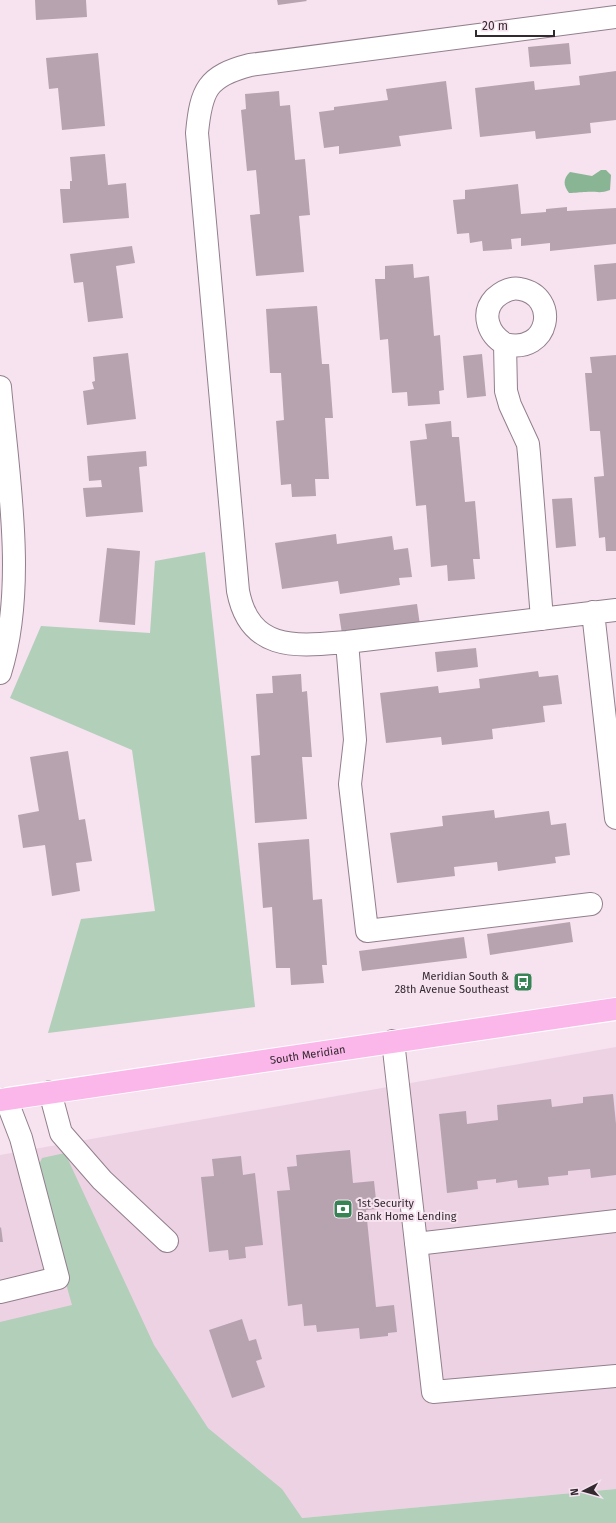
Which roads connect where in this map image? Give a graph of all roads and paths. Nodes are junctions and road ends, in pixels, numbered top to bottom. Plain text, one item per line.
1 (616, 17) edge
2 (505, 344) dead end
3 (0, 386) edge
4 (616, 610) edge
5 (593, 612) junction
6 (542, 619) junction
7 (347, 642) junction
8 (0, 673) edge
9 (616, 818) edge
10 (591, 904) dead end
11 (616, 1009) edge
12 (393, 1041) junction
13 (50, 1092) junction
14 (3, 1099) edge
15 (616, 1221) edge
16 (167, 1241) dead end
17 (416, 1244) junction
18 (0, 1292) edge
19 (616, 1376) edge

1 - 7 street
2 - 6 street
3 - 8 street
4 - 5 street
5 - 6 street
5 - 9 street
6 - 7 street
7 - 10 street
11 - 12 main road, South Meridian
12 - 13 main road, South Meridian
12 - 17 street
13 - 14 main road, South Meridian
13 - 16 street
14 - 18 street
15 - 17 street
17 - 19 street

